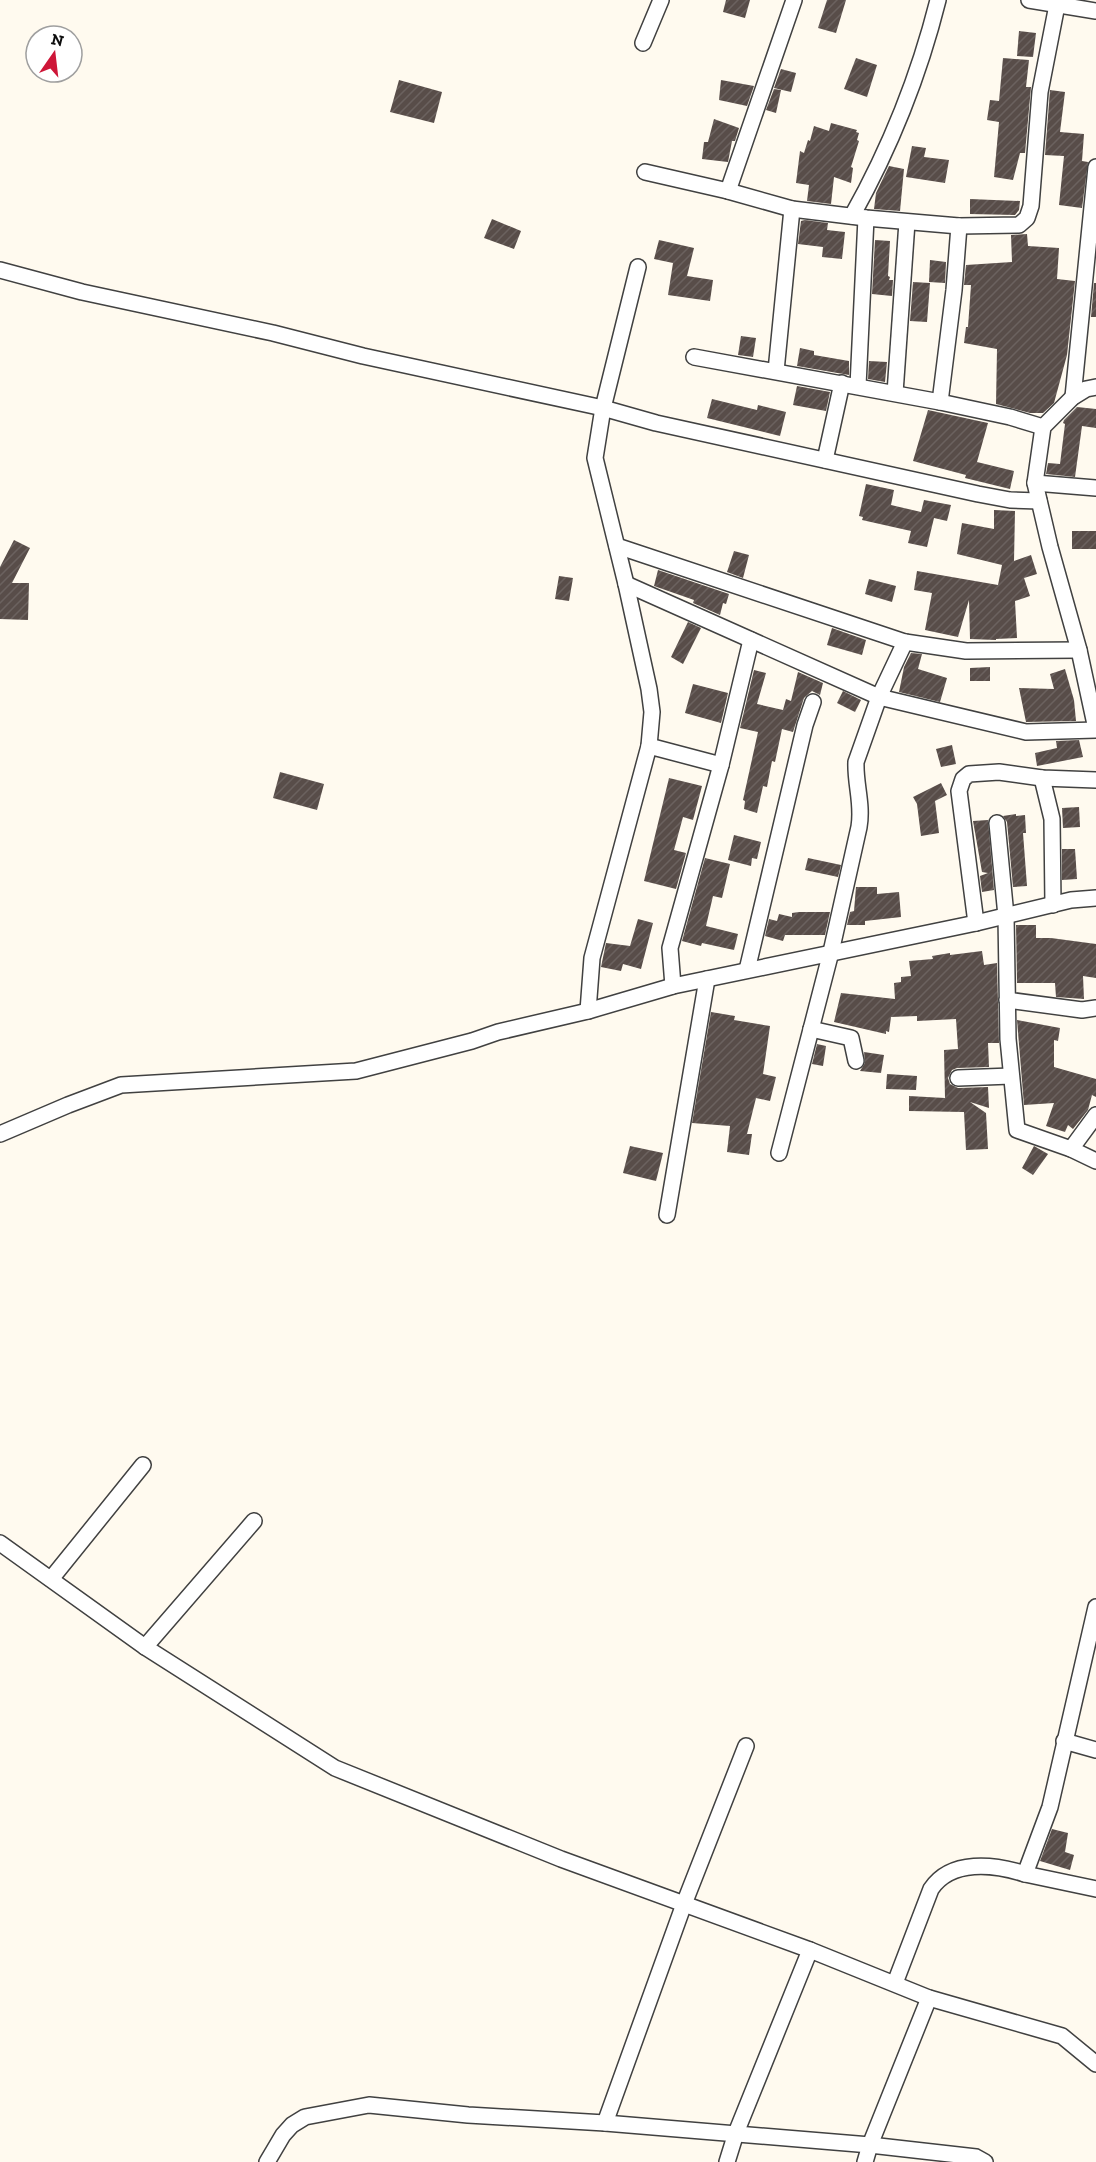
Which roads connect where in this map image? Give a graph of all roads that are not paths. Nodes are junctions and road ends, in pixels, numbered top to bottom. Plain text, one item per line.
1 (661, 0) edge
2 (794, 0) edge
3 (938, 0) edge
4 (1029, 0) edge
5 (1058, 5) junction
6 (1096, 11) edge
7 (643, 43) dead end
8 (1096, 167) edge
9 (645, 172) dead end
10 (728, 191) junction
11 (792, 208) junction
12 (859, 217) junction
13 (907, 222) junction
14 (959, 226) junction
15 (638, 267) dead end
16 (0, 270) edge
17 (694, 357) dead end
18 (776, 371) junction
19 (850, 385) junction
20 (1096, 387) edge
21 (896, 393) junction
22 (1073, 397) junction
23 (940, 402) junction
24 (603, 408) junction
25 (1043, 427) junction
26 (825, 460) junction
27 (1035, 483) junction
28 (1096, 488) edge
29 (1039, 501) junction
30 (617, 546) junction
31 (626, 584) junction
32 (751, 640) junction
33 (905, 642) junction
34 (1079, 650) junction
35 (879, 697) junction
36 (813, 702) dead end
37 (1096, 730) edge
38 (649, 746) junction
39 (721, 765) junction
40 (1042, 778) junction
41 (1096, 780) edge
42 (997, 823) dead end
43 (1096, 898) edge
44 (1053, 905) junction
45 (1006, 916) junction
46 (976, 923) junction
47 (831, 952) junction
48 (747, 970) junction
49 (707, 979) junction
50 (673, 986) junction
51 (1007, 1000) junction
52 (1096, 1008) edge
53 (588, 1011) junction
54 (811, 1029) junction
55 (856, 1061) dead end
56 (1011, 1076) junction
57 (958, 1078) dead end
58 (1096, 1115) edge
59 (0, 1134) edge
60 (1071, 1149) junction
61 (779, 1153) dead end
62 (1096, 1161) edge
63 (667, 1215) dead end
64 (143, 1465) dead end
65 (254, 1521) dead end
66 (0, 1543) edge
67 (51, 1579) junction
68 (1096, 1607) edge
69 (145, 1647) junction
70 (1064, 1741) junction
71 (746, 1746) dead end
72 (1096, 1750) edge
73 (1025, 1874) junction
74 (1096, 1889) edge
75 (684, 1904) junction
76 (810, 1950) junction
77 (895, 1983) junction
78 (929, 1998) junction
79 (1096, 2064) edge
80 (605, 2122) junction
81 (736, 2133) junction
82 (870, 2145) junction
83 (267, 2162) edge
84 (727, 2162) edge
85 (865, 2162) edge
86 (985, 2162) edge

1 - 7 street
2 - 10 street
3 - 12 street
4 - 5 street
5 - 6 street
5 - 14 street
8 - 22 street
9 - 10 street
10 - 11 street
11 - 12 street
11 - 18 street
12 - 13 street
12 - 19 street
13 - 14 street
13 - 21 street
14 - 23 street
15 - 24 street
16 - 24 street
17 - 18 street
18 - 19 street
19 - 21 street
19 - 26 street
20 - 22 street
21 - 23 street
22 - 25 street
23 - 25 street
24 - 26 street
24 - 30 street
25 - 27 street
26 - 29 street
27 - 28 street
27 - 29 street
29 - 34 street
30 - 31 street
30 - 33 street
31 - 32 street
31 - 38 street
32 - 35 street
32 - 39 street
33 - 34 street
33 - 35 street
34 - 37 street
35 - 37 street
35 - 47 street
36 - 48 street
38 - 39 street
38 - 53 street
39 - 50 street
40 - 41 street
40 - 44 street
40 - 46 street
42 - 45 street
43 - 44 street
44 - 45 street
45 - 46 street
45 - 51 street
46 - 47 street
47 - 48 street
47 - 54 street
48 - 49 street
49 - 50 street
49 - 63 street
50 - 53 street
51 - 52 street
51 - 56 street
53 - 59 street
54 - 55 street
54 - 61 street
56 - 57 street
56 - 60 street
58 - 60 street
60 - 62 street
64 - 67 street
65 - 69 street
66 - 67 street
67 - 69 street
68 - 70 street
69 - 75 street
70 - 72 street
70 - 73 street
71 - 75 street
73 - 74 street
73 - 77 street
75 - 76 street
75 - 80 street
76 - 77 street
76 - 81 street
77 - 78 street
78 - 79 street
78 - 82 street
80 - 81 street
80 - 83 street
81 - 82 street
81 - 84 street
82 - 85 street
82 - 86 street

